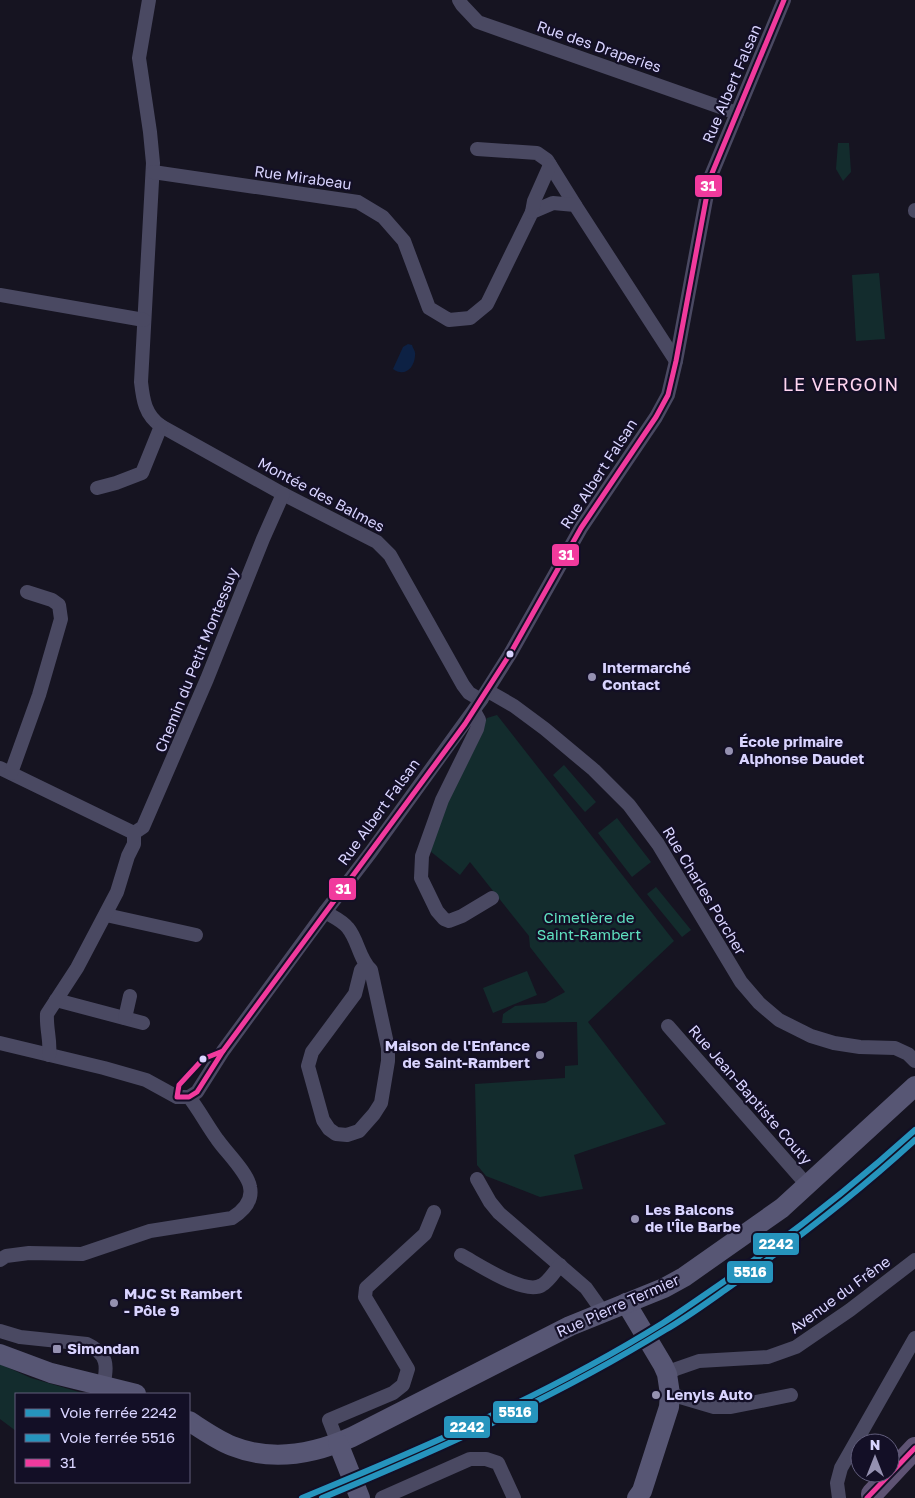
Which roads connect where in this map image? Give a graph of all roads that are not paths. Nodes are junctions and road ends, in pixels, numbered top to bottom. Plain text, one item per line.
1 (149, 0) edge
2 (459, 0) edge
3 (784, 0) edge
4 (737, 113) junction
5 (477, 149) dead end
6 (550, 165) junction
7 (153, 172) junction
8 (575, 205) junction
9 (532, 212) junction
10 (0, 295) edge
11 (144, 320) junction
12 (676, 361) junction
13 (161, 426) junction
14 (96, 488) dead end
15 (283, 494) junction
16 (26, 592) dead end
17 (481, 701) junction
18 (6, 771) edge
19 (134, 833) junction
20 (492, 898) dead end
21 (324, 912) junction
22 (106, 915) junction
23 (196, 935) dead end
24 (366, 965) junction
25 (130, 996) dead end
26 (56, 1000) junction
27 (125, 1018) junction
28 (143, 1023) dead end
29 (668, 1026) dead end
30 (0, 1043) edge
31 (49, 1055) junction
32 (915, 1061) edge
33 (915, 1086) edge
34 (189, 1097) junction
35 (477, 1179) dead end
36 (807, 1185) junction
37 (434, 1212) dead end
38 (461, 1255) dead end
39 (0, 1260) edge
40 (915, 1260) edge
41 (560, 1265) junction
42 (629, 1310) junction
43 (603, 1312) junction
44 (0, 1331) edge
45 (915, 1338) edge
46 (0, 1354) edge
47 (665, 1370) junction
48 (103, 1386) junction
49 (132, 1393) edge
50 (670, 1394) junction
51 (791, 1395) dead end
52 (190, 1422) edge
53 (915, 1448) edge
54 (340, 1449) junction
55 (915, 1463) edge
56 (870, 1496) edge
57 (360, 1498) edge
58 (382, 1498) edge
59 (514, 1498) edge
60 (637, 1498) edge
61 (839, 1498) edge

1 - 7 street, Montée des Balmes
2 - 4 street, Rue des Draperies
3 - 4 street, Rue Albert Falsan
4 - 12 street, Rue Albert Falsan
5 - 6 street
6 - 8 street
6 - 9 street, Rue Mirabeau
7 - 9 street, Rue Mirabeau
7 - 11 street, Montée des Balmes
8 - 9 street
8 - 12 street
10 - 11 street
11 - 13 street, Montée des Balmes
12 - 17 street, Rue Albert Falsan
13 - 14 street
13 - 15 street, Montée des Balmes
15 - 17 street, Montée des Balmes
15 - 19 street, Chemin du Petit Montessuy
16 - 18 street
17 - 20 street
17 - 21 street, Rue Albert Falsan
17 - 32 street, Rue Charles Porcher
18 - 19 street
19 - 22 street
21 - 24 street
21 - 34 street, Rue Albert Falsan
22 - 23 street
22 - 26 street
24 - 24 street
25 - 27 street
26 - 27 street
26 - 31 street
27 - 28 street
29 - 36 street, Rue Jean-Baptiste Couty
30 - 31 street
31 - 34 street
33 - 36 street, Rue Pierre Termier
34 - 39 street
35 - 41 street
36 - 42 street, Rue Pierre Termier
37 - 54 street
38 - 41 street
40 - 47 street, Avenue du Frêne
41 - 43 street
42 - 43 street, Rue Pierre Termier
42 - 47 street
43 - 54 street, Rue Pierre Termier
44 - 48 street
45 - 61 street
46 - 48 street
47 - 50 street
48 - 49 street
50 - 51 street
50 - 60 street
52 - 54 street, Rue Pierre Termier
53 - 56 main road
54 - 57 street
55 - 56 main road
58 - 59 street

